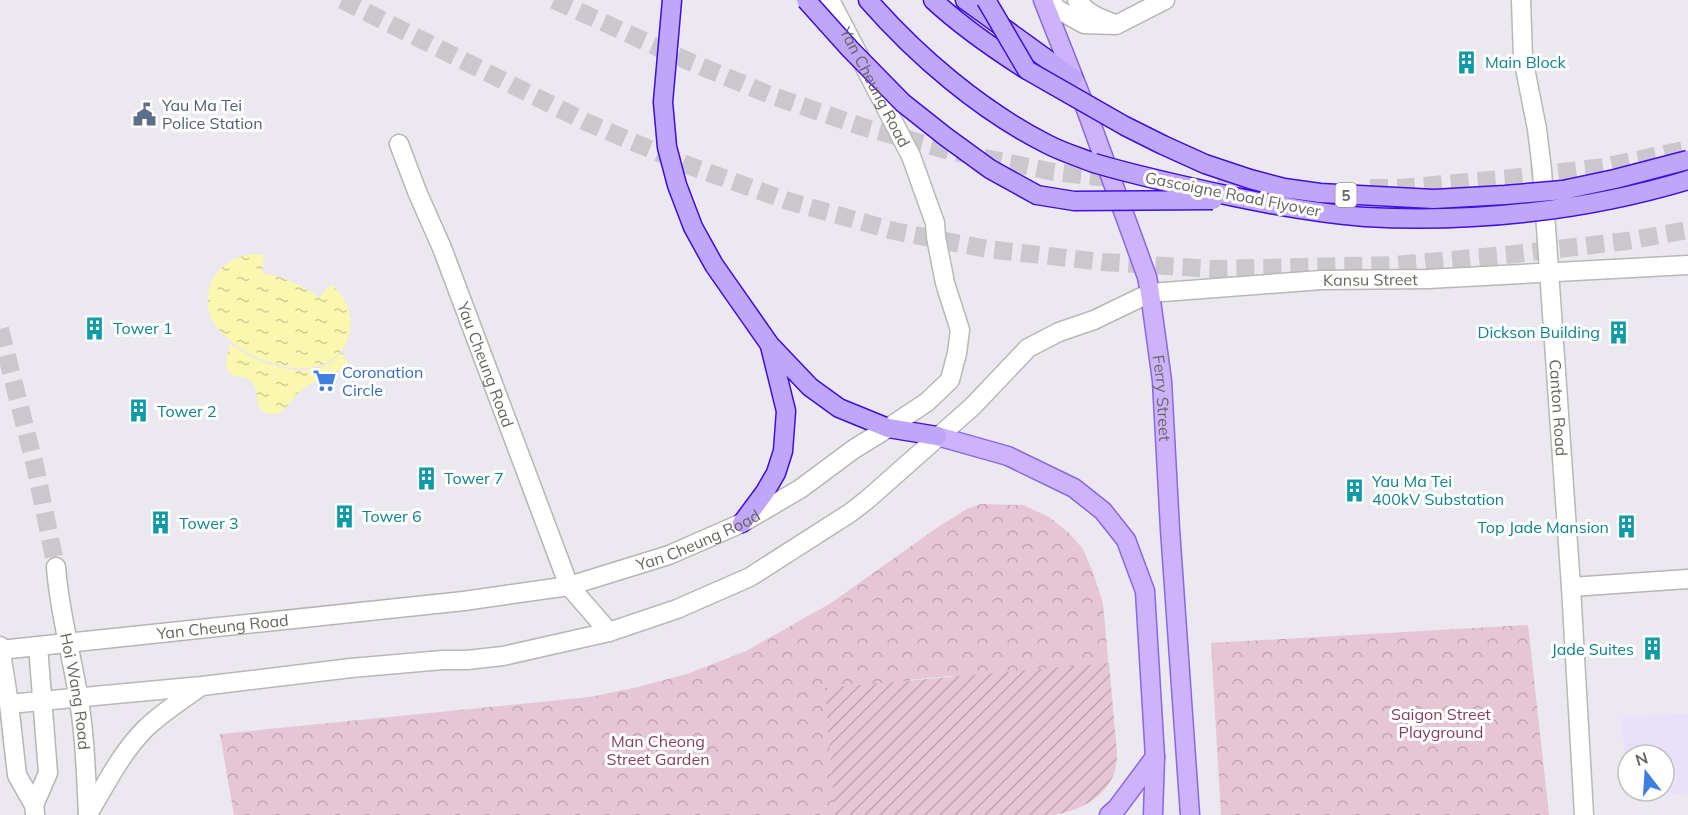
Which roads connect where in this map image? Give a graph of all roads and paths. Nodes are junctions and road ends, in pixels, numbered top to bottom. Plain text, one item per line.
1 (672, 0) edge
2 (806, 0) edge
3 (830, 0) edge
4 (868, 0) edge
5 (933, 0) edge
6 (965, 0) edge
7 (986, 0) edge
8 (1043, 0) edge
9 (1049, 0) edge
10 (1077, 0) edge
11 (1165, 0) edge
12 (1521, 0) edge
13 (1116, 25) junction
14 (1027, 70) junction
15 (1072, 78) junction
16 (399, 144) dead end
17 (1688, 160) edge
18 (1688, 180) edge
19 (1246, 199) junction
20 (1688, 265) edge
21 (1548, 273) junction
22 (1150, 293) junction
23 (770, 345) junction
24 (888, 429) junction
25 (937, 436) junction
26 (742, 522) junction
27 (56, 567) tunnel mouth
28 (1688, 579) edge
29 (569, 586) junction
30 (1571, 587) junction
31 (609, 632) junction
32 (69, 643) junction
33 (38, 646) junction
34 (0, 649) edge
35 (202, 686) junction
36 (79, 698) junction
37 (42, 701) junction
38 (9, 704) junction
39 (1155, 757) junction
40 (35, 810) edge
41 (88, 815) edge
42 (1109, 815) edge
43 (1153, 815) edge
44 (1190, 815) edge
45 (1584, 815) edge

1 - 23 highway
2 - 19 highway, bridge
3 - 24 main road, Yan Cheung Road
4 - 19 highway, Gascoigne Road Flyover / 5, bridge
5 - 14 highway, Gascoigne Road Flyover / 5
6 - 15 highway
7 - 14 highway, bridge
8 - 15 main road, Ferry Street
9 - 13 main road
10 - 13 main road
11 - 13 main road
12 - 21 main road, Canton Road
14 - 17 highway, Gascoigne Road Flyover / 5, bridge
15 - 22 main road, Ferry Street
16 - 29 main road, Yau Cheung Road
18 - 19 highway, Gascoigne Road Flyover / 5, bridge
20 - 21 main road, Kansu Street
21 - 22 main road, Kansu Street
21 - 30 main road, Canton Road
22 - 25 main road, Kansu Street
22 - 44 main road, Ferry Street
23 - 24 highway
23 - 26 highway
24 - 25 highway
24 - 26 main road, Yan Cheung Road
25 - 31 main road
25 - 39 main road
26 - 29 main road, Yan Cheung Road
27 - 32 main road, Hoi Wang Road
28 - 30 main road
29 - 31 main road
29 - 32 main road, Yan Cheung Road
30 - 45 main road, Canton Road
31 - 35 main road
32 - 33 main road, Yan Cheung Road
32 - 36 main road, Hoi Wang Road
33 - 34 main road, Yan Cheung Road
33 - 37 main road
34 - 38 main road
35 - 36 main road
35 - 41 main road
36 - 37 main road
36 - 41 main road, Hoi Wang Road
37 - 38 main road
37 - 40 main road
38 - 40 main road
39 - 42 main road
39 - 43 main road

